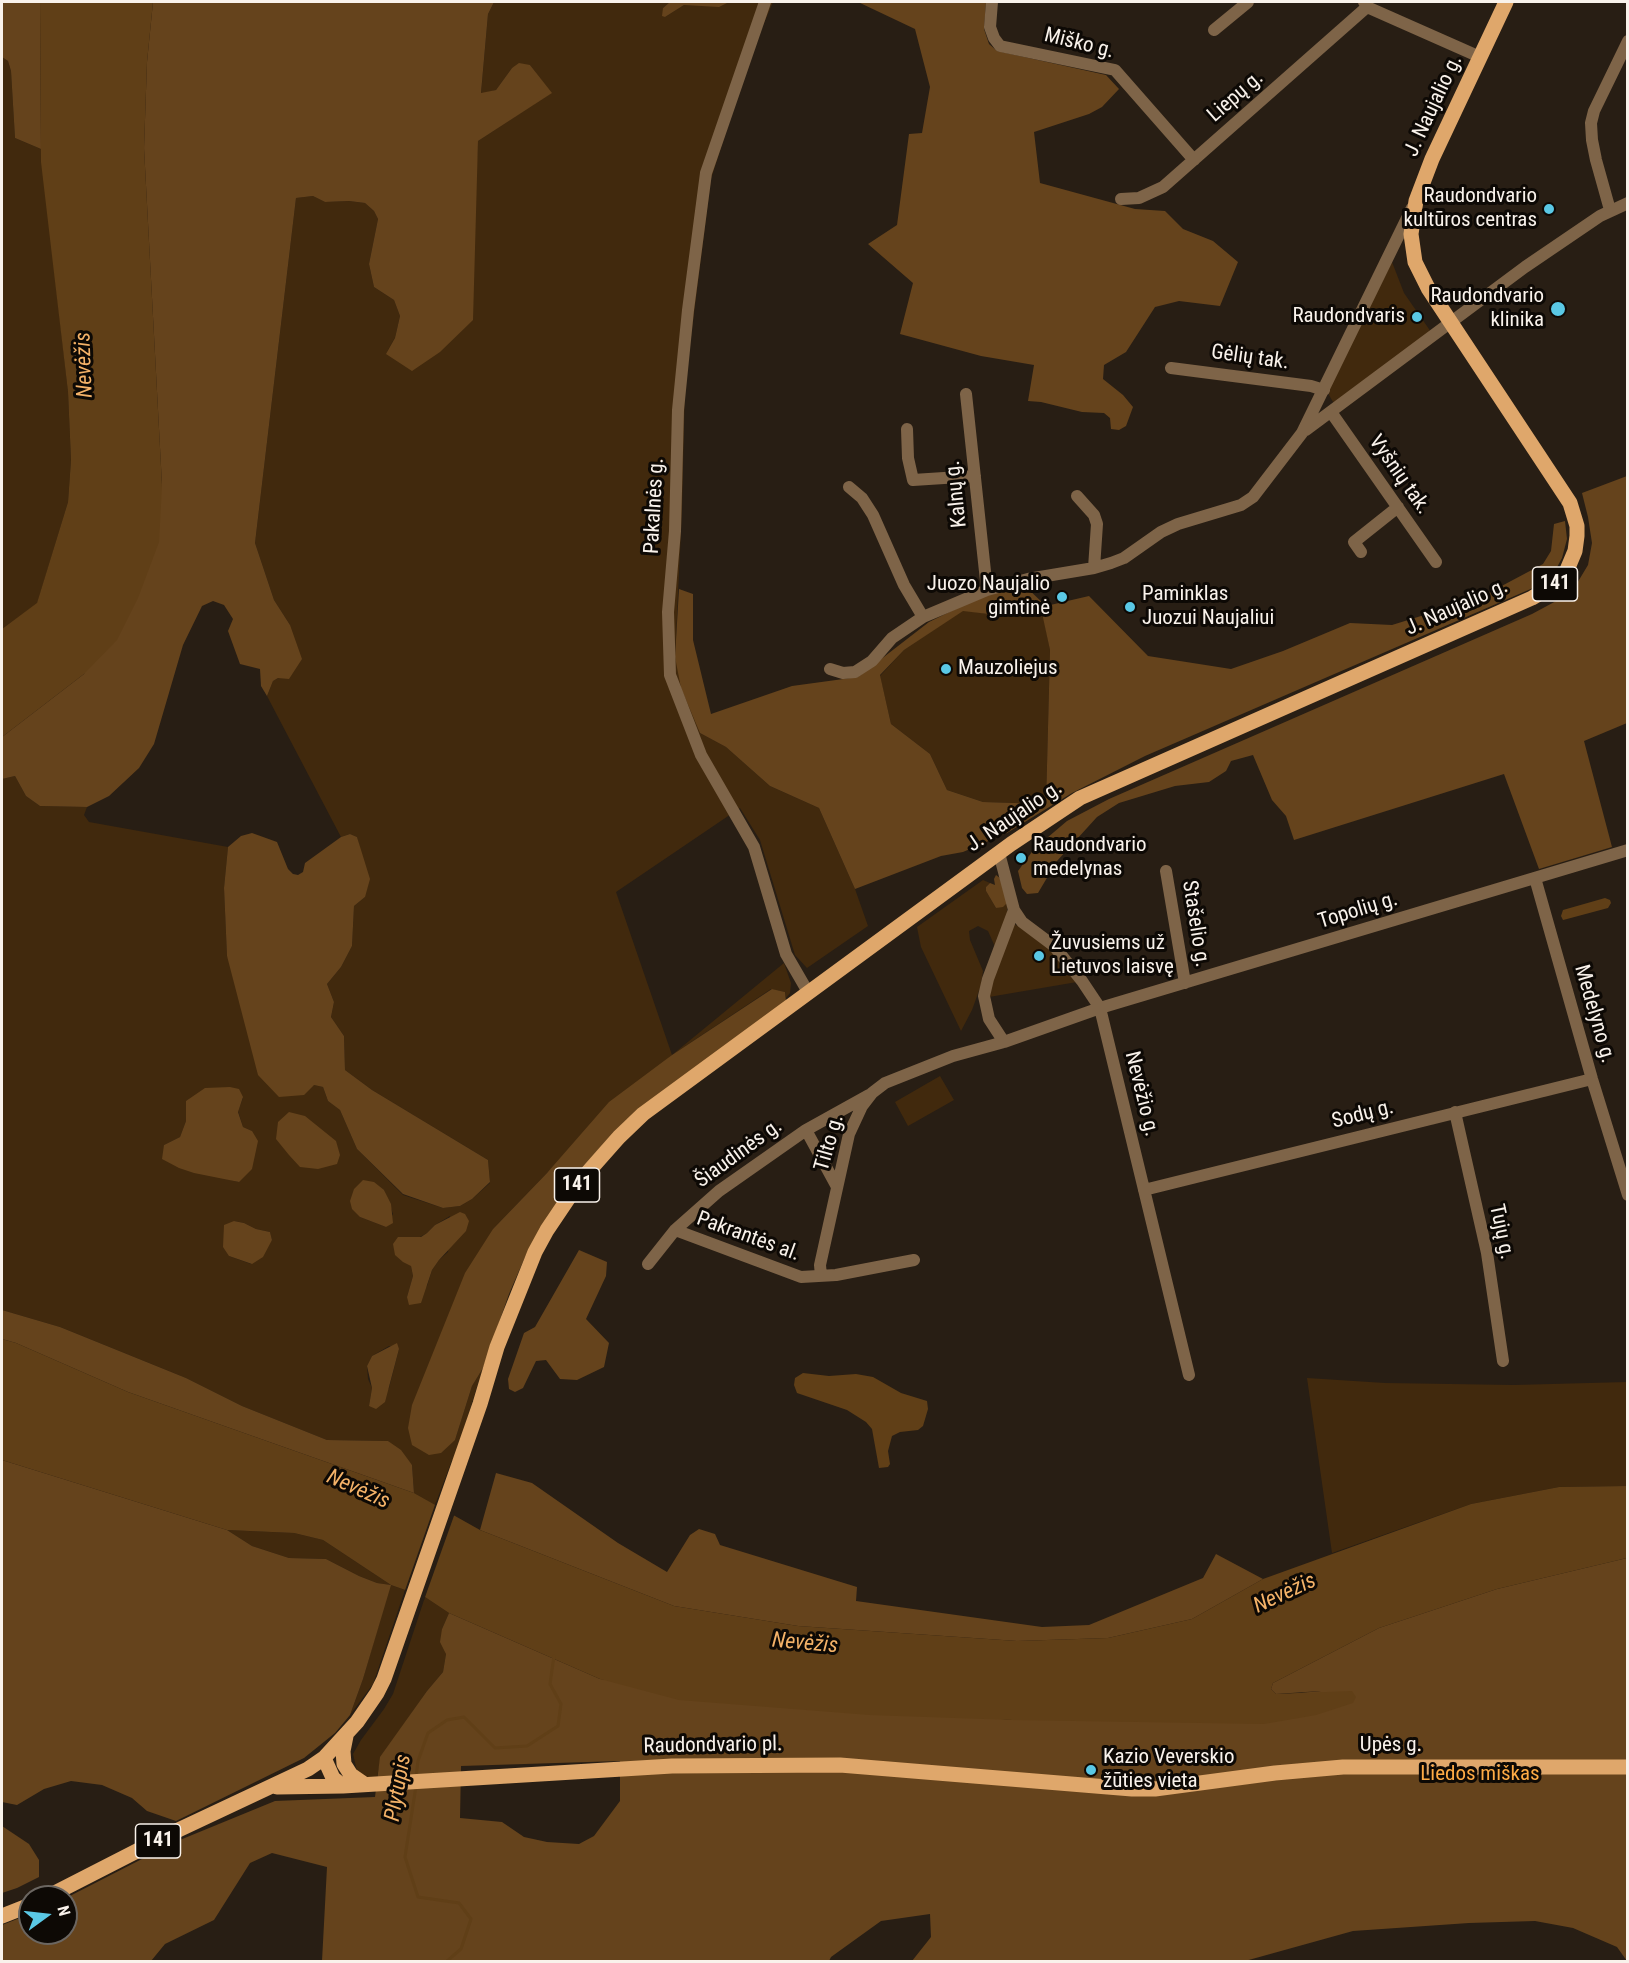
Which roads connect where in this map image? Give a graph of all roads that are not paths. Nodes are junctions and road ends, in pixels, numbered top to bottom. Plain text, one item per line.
1 (765, 2) edge
2 (992, 2) edge
3 (1248, 2) edge
4 (1506, 2) edge
5 (1366, 4) edge
6 (1214, 30) dead end
7 (1628, 41) edge
8 (1480, 57) junction
9 (1194, 160) junction
10 (1121, 199) dead end
11 (1416, 201) junction
12 (1628, 203) edge
13 (1610, 210) junction
14 (1450, 322) junction
15 (1171, 368) dead end
16 (1324, 390) junction
17 (966, 394) dead end
18 (1331, 412) junction
19 (907, 429) dead end
20 (1302, 433) junction
21 (975, 476) junction
22 (849, 487) dead end
23 (1077, 496) dead end
24 (1398, 507) junction
25 (1361, 552) dead end
26 (1436, 562) dead end
27 (1094, 568) junction
28 (987, 590) junction
29 (923, 617) junction
30 (830, 669) dead end
31 (1628, 850) edge
32 (999, 853) junction
33 (1166, 871) dead end
34 (1535, 878) junction
35 (1014, 910) junction
36 (1185, 983) junction
37 (808, 992) junction
38 (1100, 1008) junction
39 (1004, 1042) junction
40 (1592, 1079) junction
41 (872, 1092) junction
42 (1455, 1112) junction
43 (806, 1130) junction
44 (837, 1187) junction
45 (1144, 1190) junction
46 (1628, 1195) edge
47 (675, 1230) junction
48 (914, 1260) dead end
49 (648, 1264) dead end
50 (821, 1276) junction
51 (1503, 1361) dead end
52 (1189, 1375) dead end
53 (346, 1736) junction
54 (324, 1758) junction
55 (344, 1764) junction
56 (1628, 1767) edge
57 (364, 1784) junction
58 (343, 1786) junction
59 (271, 1787) junction
60 (1155, 1789) joint
61 (70, 1885) edge
62 (18, 1910) edge
63 (2, 1916) edge

1 - 37 street, Pakalnės g.
2 - 9 street, Miško g.
3 - 6 street
4 - 8 main road, J. Naujalio g. / 141
5 - 8 street
5 - 9 street, Liepų g.
7 - 13 street
8 - 11 main road, J. Naujalio g. / 141
9 - 10 street, Liepų g.
11 - 14 main road, J. Naujalio g. / 141
11 - 16 street
12 - 13 street
13 - 14 street
14 - 18 street
14 - 32 main road, J. Naujalio g. / 141
15 - 16 street, Gėlių tak.
16 - 20 street
17 - 21 street, Kalnų g.
18 - 20 street
18 - 24 street, Vyšnių tak.
19 - 21 street
20 - 27 street
21 - 28 street, Kalnų g.
22 - 29 street
23 - 27 street
24 - 25 street
24 - 26 street, Vyšnių tak.
27 - 28 street
28 - 29 street
29 - 30 street
31 - 34 street, Topolių g.
32 - 35 street, Nevėžio g.
32 - 37 main road, J. Naujalio g. / 141
33 - 36 street, Stašelio g.
34 - 36 street, Topolių g.
34 - 40 street, Medelyno g.
35 - 38 street, Nevėžio g.
35 - 39 street
36 - 38 street, Topolių g.
37 - 53 main road, 141
38 - 39 street, Tilto g.
38 - 45 street, Nevėžio g.
39 - 41 street, Tilto g.
40 - 42 street, Sodų g.
40 - 46 street, Medelyno g.
41 - 43 street, Šiaudinės g.
41 - 44 street, Tilto g.
42 - 45 street, Sodų g.
42 - 51 street, Tujų g.
43 - 44 street, Šiaudinės g.
43 - 47 street, Šiaudinės g.
44 - 50 street, Tilto g.
45 - 52 street, Nevėžio g.
47 - 49 street, Šiaudinės g.
47 - 50 street, Pakrantės al.
48 - 50 street, Pakrantės al.
53 - 54 main road, 141
53 - 55 main road
54 - 55 main road
54 - 58 main road
54 - 59 main road, Raudondvario pl. / 141
55 - 57 main road
56 - 60 main road, Upės g.
57 - 58 main road, Raudondvario pl.
57 - 60 main road, Raudondvario pl.
58 - 59 main road, Raudondvario pl.
59 - 61 main road, Raudondvario pl. / 141
62 - 63 main road

